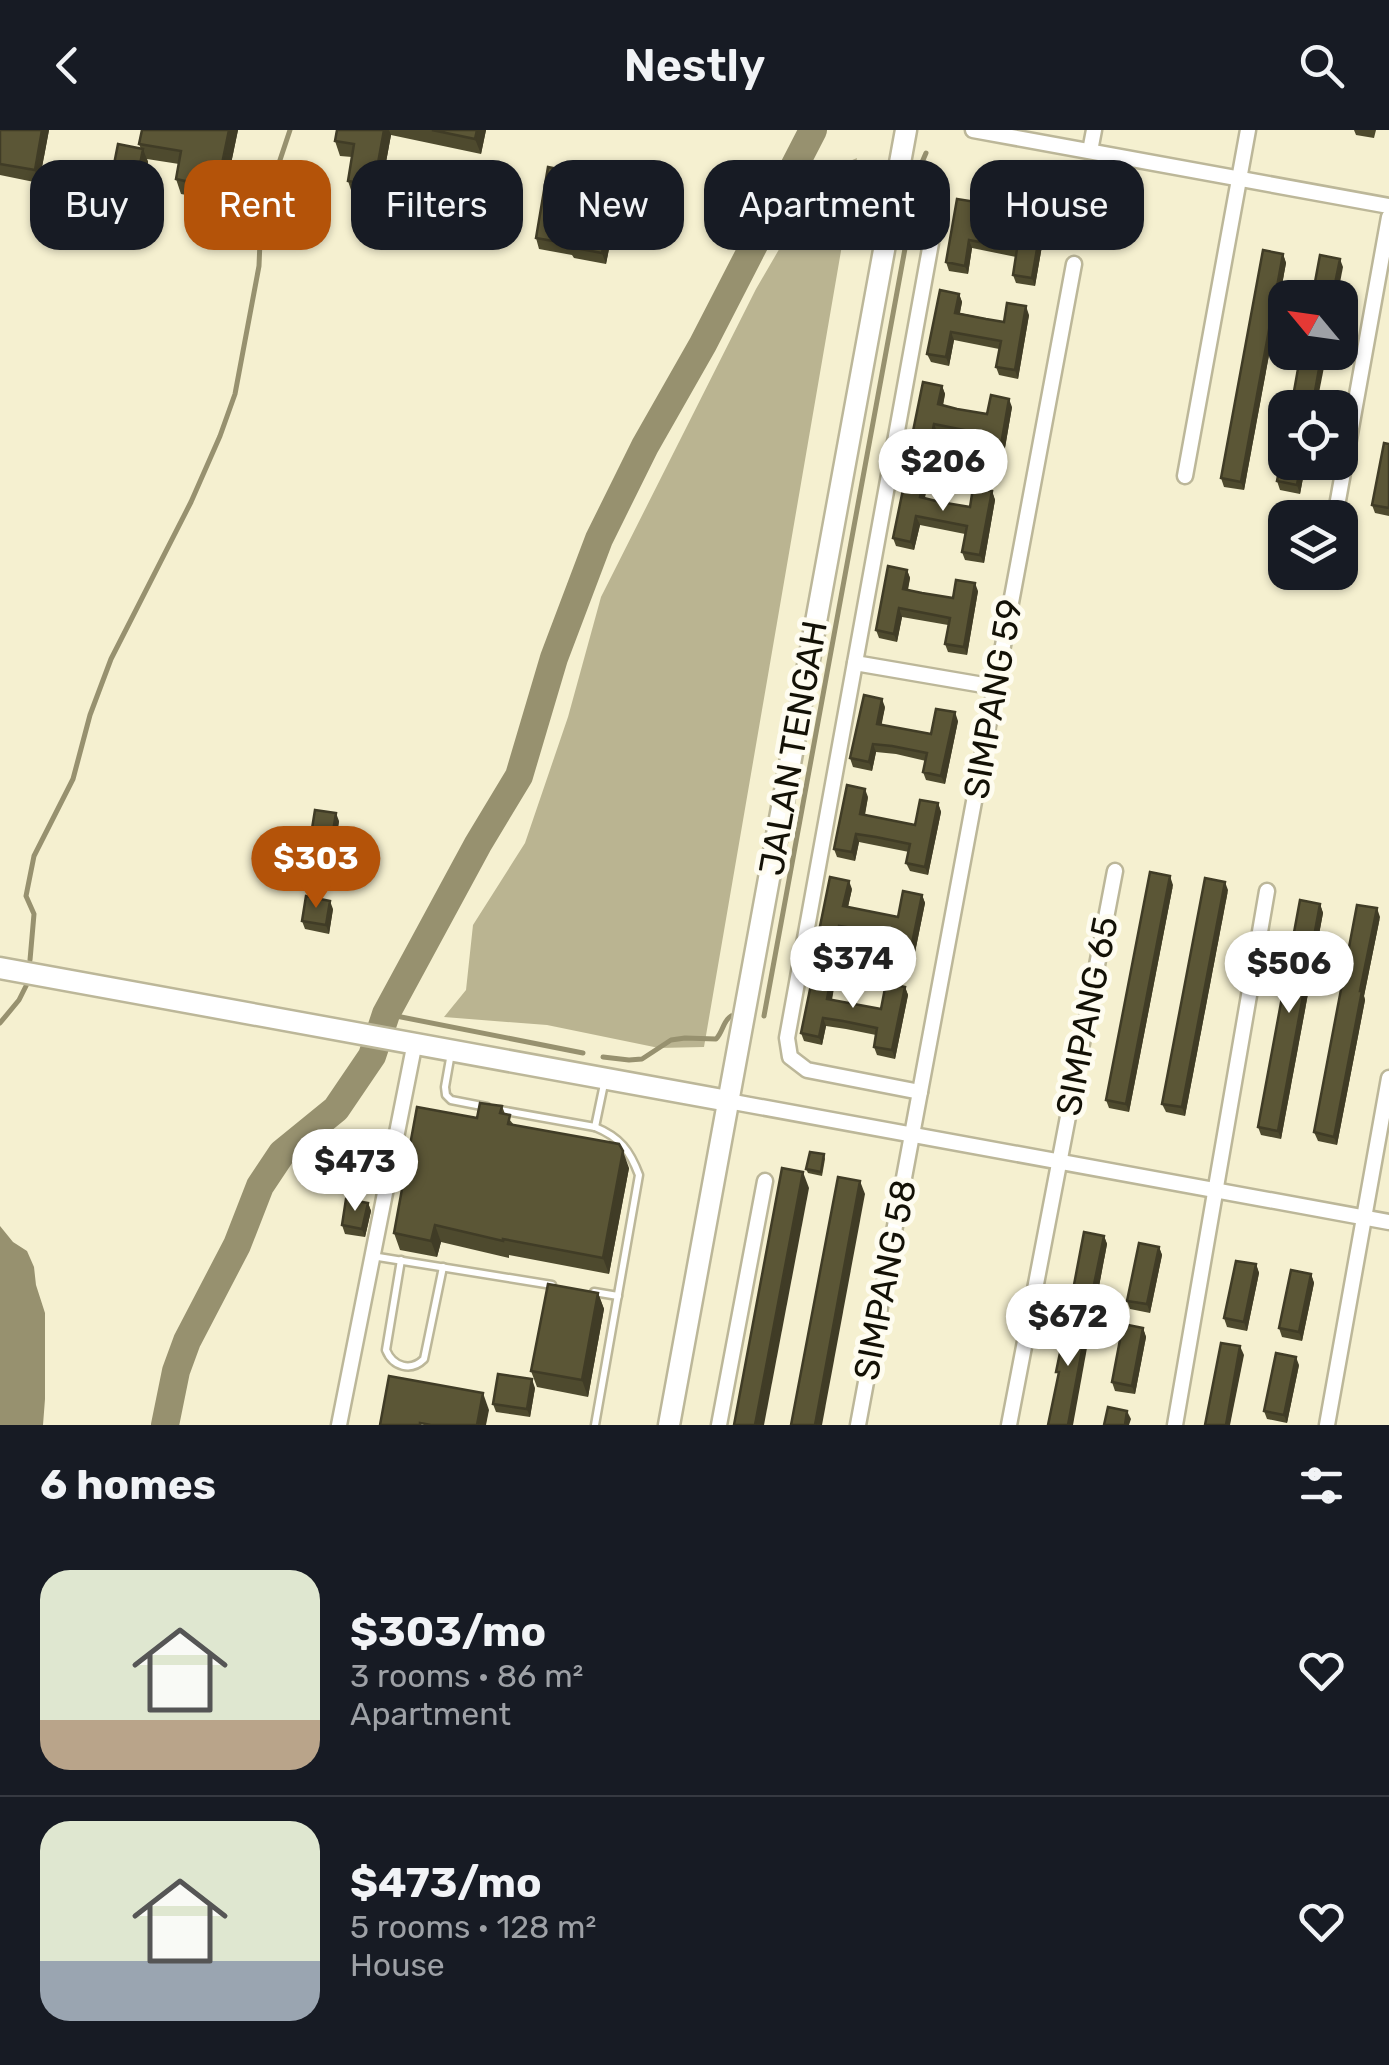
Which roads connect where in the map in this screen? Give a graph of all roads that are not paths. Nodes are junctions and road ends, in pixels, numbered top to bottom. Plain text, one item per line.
1 (906, 130) edge
2 (973, 130) edge
3 (1094, 130) edge
4 (1248, 130) edge
5 (1090, 151) junction
6 (1240, 178) junction
7 (1389, 206) edge
8 (1389, 217) edge
9 (930, 250) edge
10 (1074, 264) dead end
11 (1185, 476) dead end
12 (1338, 500) edge
13 (855, 664) junction
14 (995, 687) junction
15 (1115, 871) dead end
16 (1268, 891) dead end
17 (0, 968) edge
18 (405, 1041) junction
19 (452, 1050) junction
20 (606, 1078) junction
21 (1389, 1078) edge
22 (920, 1092) junction
23 (728, 1101) junction
24 (595, 1127) junction
25 (912, 1135) junction
26 (1059, 1162) junction
27 (765, 1182) dead end
28 (1216, 1191) junction
29 (1364, 1218) junction
30 (1389, 1222) edge
31 (372, 1256) junction
32 (402, 1260) junction
33 (442, 1267) junction
34 (558, 1286) edge
35 (585, 1291) edge
36 (618, 1296) junction
37 (339, 1425) edge
38 (595, 1425) edge
39 (668, 1425) edge
40 (719, 1425) edge
41 (858, 1425) edge
42 (1008, 1425) edge
43 (1175, 1425) edge
44 (1327, 1425) edge

1 - 23 main road, JALAN TENGAH
2 - 5 street
3 - 5 street
4 - 6 street
5 - 6 street
6 - 7 street
6 - 11 street
8 - 12 street
9 - 13 street
10 - 14 street, SIMPANG 59
13 - 14 street
13 - 22 street
14 - 22 street, SIMPANG 59
15 - 26 street, SIMPANG 65
16 - 28 street
17 - 18 main road
18 - 19 main road
18 - 31 street
19 - 20 main road
19 - 24 lane
20 - 23 main road
20 - 24 lane
21 - 29 street
22 - 25 street, SIMPANG 59
23 - 25 street
23 - 39 main road, JALAN TENGAH
24 - 36 lane
25 - 26 street
25 - 41 street, SIMPANG 58
26 - 28 street
26 - 42 street, SIMPANG 65
27 - 40 street
28 - 29 street
28 - 43 street
29 - 30 street
29 - 44 street
31 - 32 lane
31 - 37 street
32 - 33 lane
32 - 33 lane
33 - 34 lane
35 - 36 lane
36 - 38 lane

